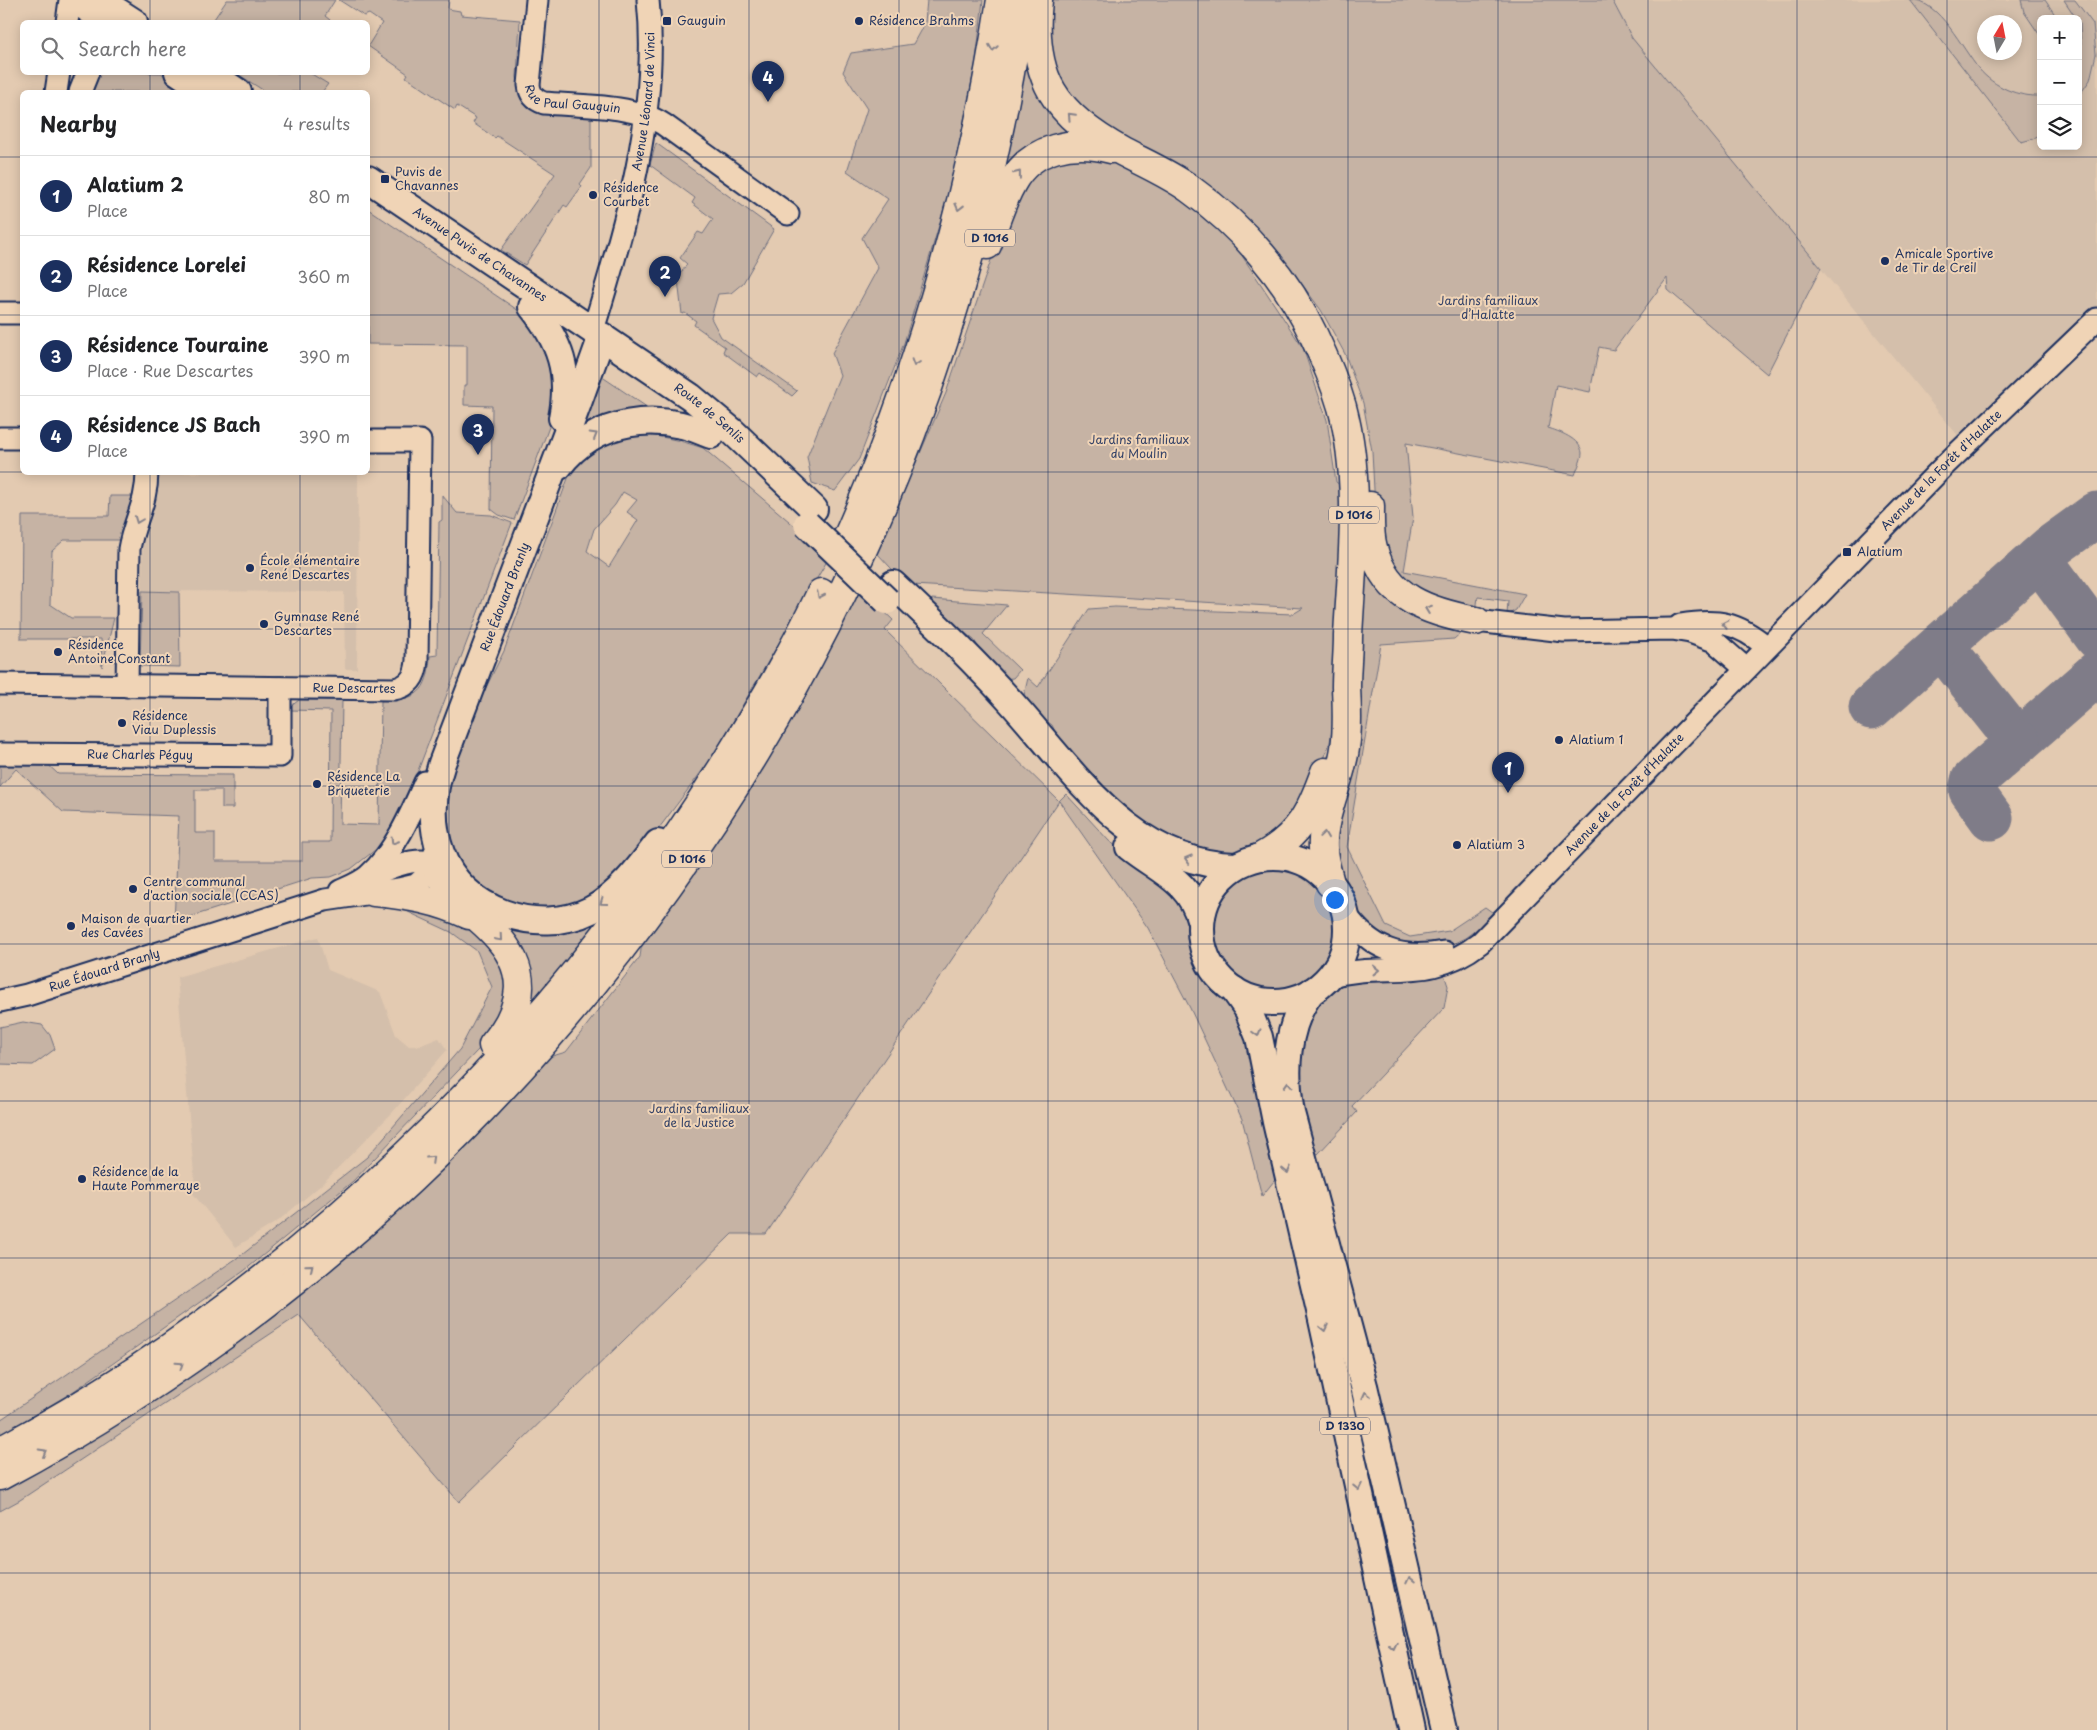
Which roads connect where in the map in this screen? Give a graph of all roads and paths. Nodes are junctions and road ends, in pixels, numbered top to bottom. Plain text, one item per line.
1 (536, 0) edge
2 (648, 0) edge
3 (1001, 0) edge
4 (1022, 0) edge
5 (1038, 0) edge
6 (85, 10) edge
7 (126, 20) edge
8 (59, 75) edge
9 (79, 75) edge
10 (87, 75) edge
11 (182, 75) edge
12 (212, 75) edge
13 (56, 90) edge
14 (79, 90) edge
15 (80, 90) edge
16 (205, 90) edge
17 (235, 90) edge
18 (646, 114) junction
19 (1125, 153) junction
20 (370, 180) edge
21 (370, 199) edge
22 (788, 214) dead end
23 (532, 307) junction
24 (0, 313) edge
25 (20, 313) edge
26 (2097, 319) edge
27 (595, 341) junction
28 (1320, 351) junction
29 (919, 413) junction
30 (562, 418) junction
31 (711, 435) junction
32 (0, 438) edge
33 (20, 438) edge
34 (370, 441) edge
35 (147, 475) edge
36 (548, 482) junction
37 (810, 517) junction
38 (890, 592) junction
39 (1476, 620) joint
40 (1658, 629) junction
41 (1767, 646) junction
42 (1746, 669) junction
43 (1346, 683) junction
44 (0, 684) edge
45 (127, 686) junction
46 (280, 688) junction
47 (737, 745) junction
48 (0, 754) edge
49 (425, 782) junction
50 (1264, 856) junction
51 (440, 858) junction
52 (1236, 866) junction
53 (1330, 883) junction
54 (370, 884) junction
55 (1345, 913) junction
56 (478, 919) junction
57 (1502, 919) junction
58 (1200, 922) junction
59 (1320, 985) junction
60 (1234, 990) junction
61 (27, 995) junction
62 (0, 1001) edge
63 (0, 1007) edge
64 (390, 1170) junction
65 (0, 1451) edge
66 (0, 1476) edge
67 (1411, 1730) edge
68 (1444, 1730) edge

1 - 18 street, Rue Paul Gauguin
2 - 18 street, Avenue Léonard de Vinci
3 -> 47 highway, D 1016
4 - 29 highway, D 1016
19 -> 5 highway, D 1016
6 - 7 main road
8 - 13 street
9 - 14 street
10 - 15 street
11 - 16 main road
12 - 17 main road
18 - 22 street
18 - 27 street, Avenue Léonard de Vinci
19 - 28 highway, D 1016
29 -> 19 highway, D 1016
20 - 27 main road, Avenue Puvis de Chavannes
21 - 23 main road, Avenue Puvis de Chavannes
23 - 27 main road, Avenue Puvis de Chavannes
23 - 30 main road
24 - 25 street
26 - 41 street, Avenue de la Forêt d'Halatte
27 - 30 main road, Rue Édouard Branly
27 - 31 main road, Route de Senlis
27 - 36 main road, Rue Édouard Branly
27 - 37 main road, Route de Senlis
39 -> 28 highway
28 - 43 highway, D 1016
66 -> 29 highway, D 1016
30 - 49 main road, Rue Édouard Branly
36 -> 31 main road
31 - 37 main road, Route de Senlis
32 - 33 street
34 - 46 street, Rue Descartes
35 -> 45 street
36 - 51 main road, Rue Édouard Branly
37 - 38 main road, bridge
52 -> 38 main road
38 - 58 main road
39 - 40 street
41 -> 40 street
40 - 42 street
41 - 42 street, Avenue de la Forêt d'Halatte
42 - 57 street, Avenue de la Forêt d'Halatte
43 - 50 highway, D 1016
53 -> 43 highway, D 1016
44 - 45 street, Rue Descartes
45 - 46 street, Rue Descartes
46 - 48 street, Rue Charles Péguy
47 -> 51 main road
47 - 64 highway, D 1016
49 - 51 main road, Rue Édouard Branly
49 -> 54 street, Rue Édouard Branly
50 - 52 main road
50 - 53 main road
51 - 54 street, Rue Édouard Branly
51 - 56 highway
52 - 58 main road
53 - 55 main road
54 - 56 highway
54 - 61 street, Rue Édouard Branly
55 - 57 street, Avenue de la Forêt d'Halatte
55 - 59 main road
56 -> 64 highway
59 -> 57 street, Avenue de la Forêt d'Halatte
58 - 60 main road
59 - 60 main road
68 -> 59 main road, D 1330
60 -> 67 main road, D 1330
61 - 62 street, Rue Édouard Branly
61 - 63 street, Rue Édouard Branly
64 - 65 highway, D 1016

